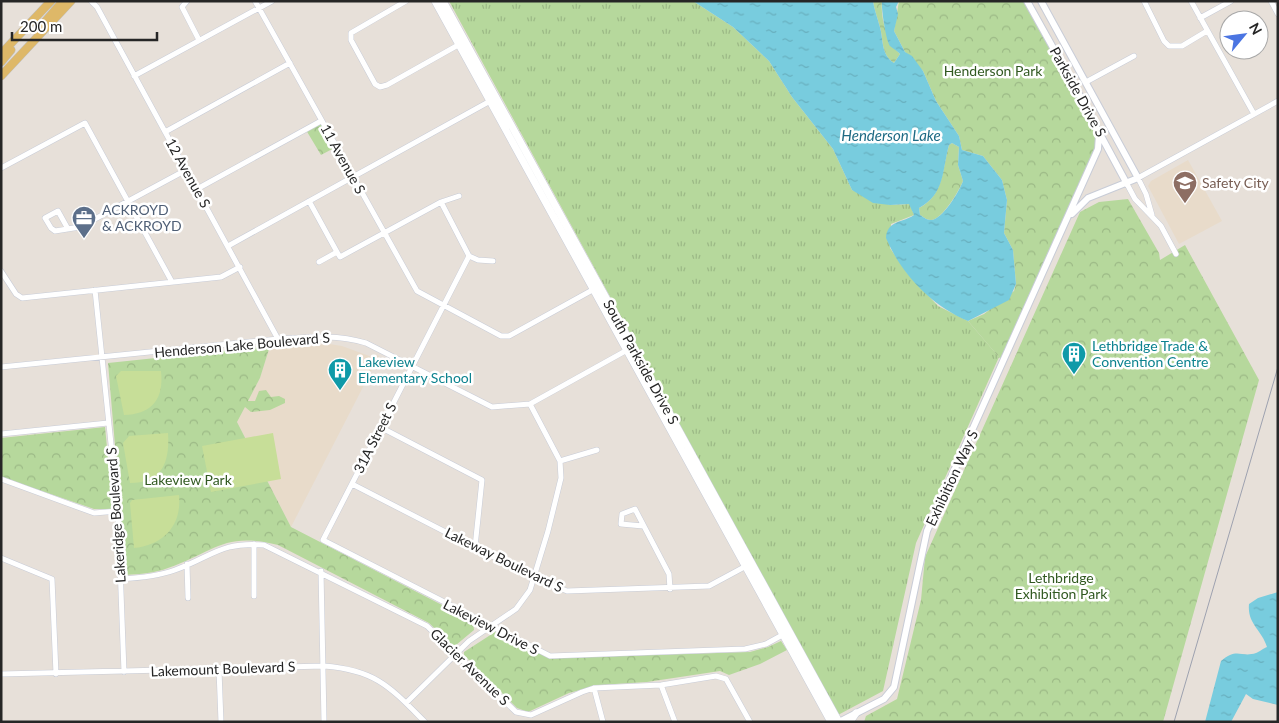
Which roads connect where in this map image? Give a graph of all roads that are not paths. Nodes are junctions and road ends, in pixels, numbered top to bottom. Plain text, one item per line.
1 (51, 1) edge
2 (63, 1) edge
3 (71, 1) edge
4 (91, 1) edge
5 (187, 1) edge
6 (255, 1) edge
7 (272, 1) edge
8 (406, 1) edge
9 (436, 1) edge
10 (443, 1) edge
11 (1027, 1) edge
12 (1041, 1) edge
13 (1144, 1) edge
14 (1191, 1) edge
15 (1231, 1) edge
16 (1271, 1) edge
17 (98, 4) edge
18 (259, 8) junction
19 (1278, 14) edge
20 (1200, 18) junction
21 (26, 28) junction
22 (1207, 31) junction
23 (38, 37) junction
24 (199, 40) junction
25 (462, 43) junction
26 (1, 54) edge
27 (1134, 56) dead end
28 (1, 62) edge
29 (290, 64) junction
30 (1, 76) edge
31 (134, 76) junction
32 (1086, 82) junction
33 (493, 100) junction
34 (1278, 101) edge
35 (1254, 114) junction
36 (1093, 119) junction
37 (322, 121) junction
38 (165, 132) junction
39 (1, 168) edge
40 (186, 170) junction
41 (352, 177) junction
42 (1138, 178) junction
43 (1127, 184) junction
44 (197, 190) junction
45 (459, 196) dead end
46 (309, 201) junction
47 (128, 202) junction
48 (441, 202) junction
49 (1152, 215) junction
50 (1068, 219) junction
51 (68, 229) junction
52 (384, 233) junction
53 (228, 246) junction
54 (337, 252) junction
55 (1176, 254) dead end
56 (469, 256) junction
57 (493, 261) dead end
58 (319, 262) dead end
59 (240, 267) junction
60 (1, 271) edge
61 (172, 282) junction
62 (597, 288) junction
63 (95, 290) junction
64 (442, 306) junction
65 (278, 339) junction
66 (630, 349) junction
67 (102, 358) junction
68 (1, 367) edge
69 (411, 367) junction
70 (530, 404) junction
71 (108, 423) junction
72 (382, 428) junction
73 (1, 434) edge
74 (597, 450) dead end
75 (560, 461) junction
76 (1, 479) edge
77 (352, 484) junction
78 (118, 511) junction
79 (643, 526) junction
80 (323, 540) joint
81 (254, 544) junction
82 (475, 547) junction
83 (1, 558) edge
84 (187, 564) junction
85 (748, 565) junction
86 (321, 571) junction
87 (535, 578) junction
88 (121, 579) junction
89 (670, 589) junction
90 (254, 596) dead end
91 (188, 598) dead end
92 (492, 627) junction
93 (786, 633) junction
94 (456, 653) junction
95 (324, 666) junction
96 (220, 670) junction
97 (124, 672) junction
98 (1, 674) edge
99 (56, 674) junction
100 (662, 685) junction
101 (594, 688) junction
102 (406, 703) junction
103 (856, 713) junction
104 (221, 722) edge
105 (324, 722) edge
106 (425, 722) edge
107 (603, 722) edge
108 (675, 722) edge
109 (750, 722) edge
110 (831, 722) edge
111 (839, 722) edge
112 (850, 722) edge

1 - 21 main road
2 - 23 main road
3 - 23 main road
4 - 17 street, 12 Avenue S
5 - 24 street
6 - 18 street, 11 Avenue S
7 - 18 street
8 - 25 street
9 - 25 main road, South Parkside Drive S
10 - 25 main road, South Parkside Drive S
11 - 36 street, Parkside Drive S
12 - 32 street, Parkside Drive S
13 - 22 street
14 - 20 street
15 - 20 street
16 - 19 street
17 - 31 street, 12 Avenue S
18 - 24 street
18 - 29 street, 11 Avenue S
20 - 22 street
21 - 26 main road
21 - 28 main road
22 - 35 street
23 - 30 main road
24 - 31 street
25 - 33 main road, South Parkside Drive S
27 - 32 street
29 - 37 street, 11 Avenue S
29 - 38 street
31 - 38 street, 12 Avenue S
32 - 42 street, Parkside Drive S
33 - 41 street
33 - 62 main road, South Parkside Drive S
34 - 35 street
35 - 42 street
36 - 43 street, Parkside Drive S
36 - 50 street
37 - 41 street, 11 Avenue S
37 - 44 street
38 - 40 street, 12 Avenue S
39 - 47 street
40 - 44 street, 12 Avenue S
40 - 47 street
41 - 46 street
41 - 52 street, 11 Avenue S
42 - 43 street
42 - 49 street, Parkside Drive S
43 - 49 street, Parkside Drive S
43 - 50 street
44 - 53 street, 12 Avenue S
45 - 48 street
46 - 53 street
46 - 54 street
47 - 51 street
47 - 61 street
48 - 52 street
48 - 56 street
49 - 55 street, Parkside Drive S
50 - 103 street, Exhibition Way S
51 - 51 street
52 - 54 street
52 - 64 street, 11 Avenue S
53 - 59 street, 12 Avenue S
54 - 58 street
56 - 57 street
56 - 64 street, 31A Street S
59 - 61 street
59 - 65 street, 12 Avenue S
60 - 63 street
61 - 63 street
62 - 64 street, 11 Avenue S
62 - 66 main road, South Parkside Drive S
63 - 67 street, Lakeridge Boulevard S
64 - 69 street, 31A Street S
65 - 67 street, Henderson Lake Boulevard S
65 - 69 street, Henderson Lake Boulevard S
66 - 70 street, Henderson Lake Boulevard S
66 - 85 main road, South Parkside Drive S
67 - 68 street, Henderson Lake Boulevard S
67 - 71 street, Lakeridge Boulevard S
69 - 70 street, Henderson Lake Boulevard S
69 - 72 street, 31A Street S
70 - 75 street
71 - 73 street
71 - 78 street, Lakeridge Boulevard S
72 - 77 street, 31A Street S
72 - 82 street
74 - 75 street
75 - 87 street
76 - 78 street
77 - 80 street, 31A Street S
77 - 82 street, Lakeway Boulevard S
78 - 88 street, Lakeridge Boulevard S
79 - 79 street
79 - 89 street
80 - 92 street, Lakeview Drive S
81 - 84 street, Glacier Avenue S
81 - 86 street, Glacier Avenue S
81 - 90 street
82 - 87 street, Lakeway Boulevard S
83 - 99 street
84 - 88 street, Glacier Avenue S
84 - 91 street
85 - 89 street, Lakeway Boulevard S
85 - 93 main road, South Parkside Drive S
86 - 94 street, Glacier Avenue S
86 - 95 street
87 - 89 street, Lakeway Boulevard S
87 - 92 street
88 - 97 street, Lakeridge Boulevard S
92 - 93 street, Lakeview Drive S
92 - 94 street
93 - 110 main road, South Parkside Drive S
93 - 111 main road, South Parkside Drive S
94 - 101 street, Glacier Avenue S
94 - 102 street
95 - 96 street, Lakemount Boulevard S
95 - 102 street, Lakemount Boulevard S
95 - 105 street
96 - 97 street, Lakemount Boulevard S
96 - 104 street
97 - 99 street, Lakemount Boulevard S
98 - 99 street, Lakemount Boulevard S
100 - 101 street, Glacier Avenue S
100 - 108 street
100 - 109 street, Glacier Avenue S
101 - 107 street
102 - 106 street, Lakemount Boulevard S
103 - 111 street, Exhibition Way S
103 - 112 main road

